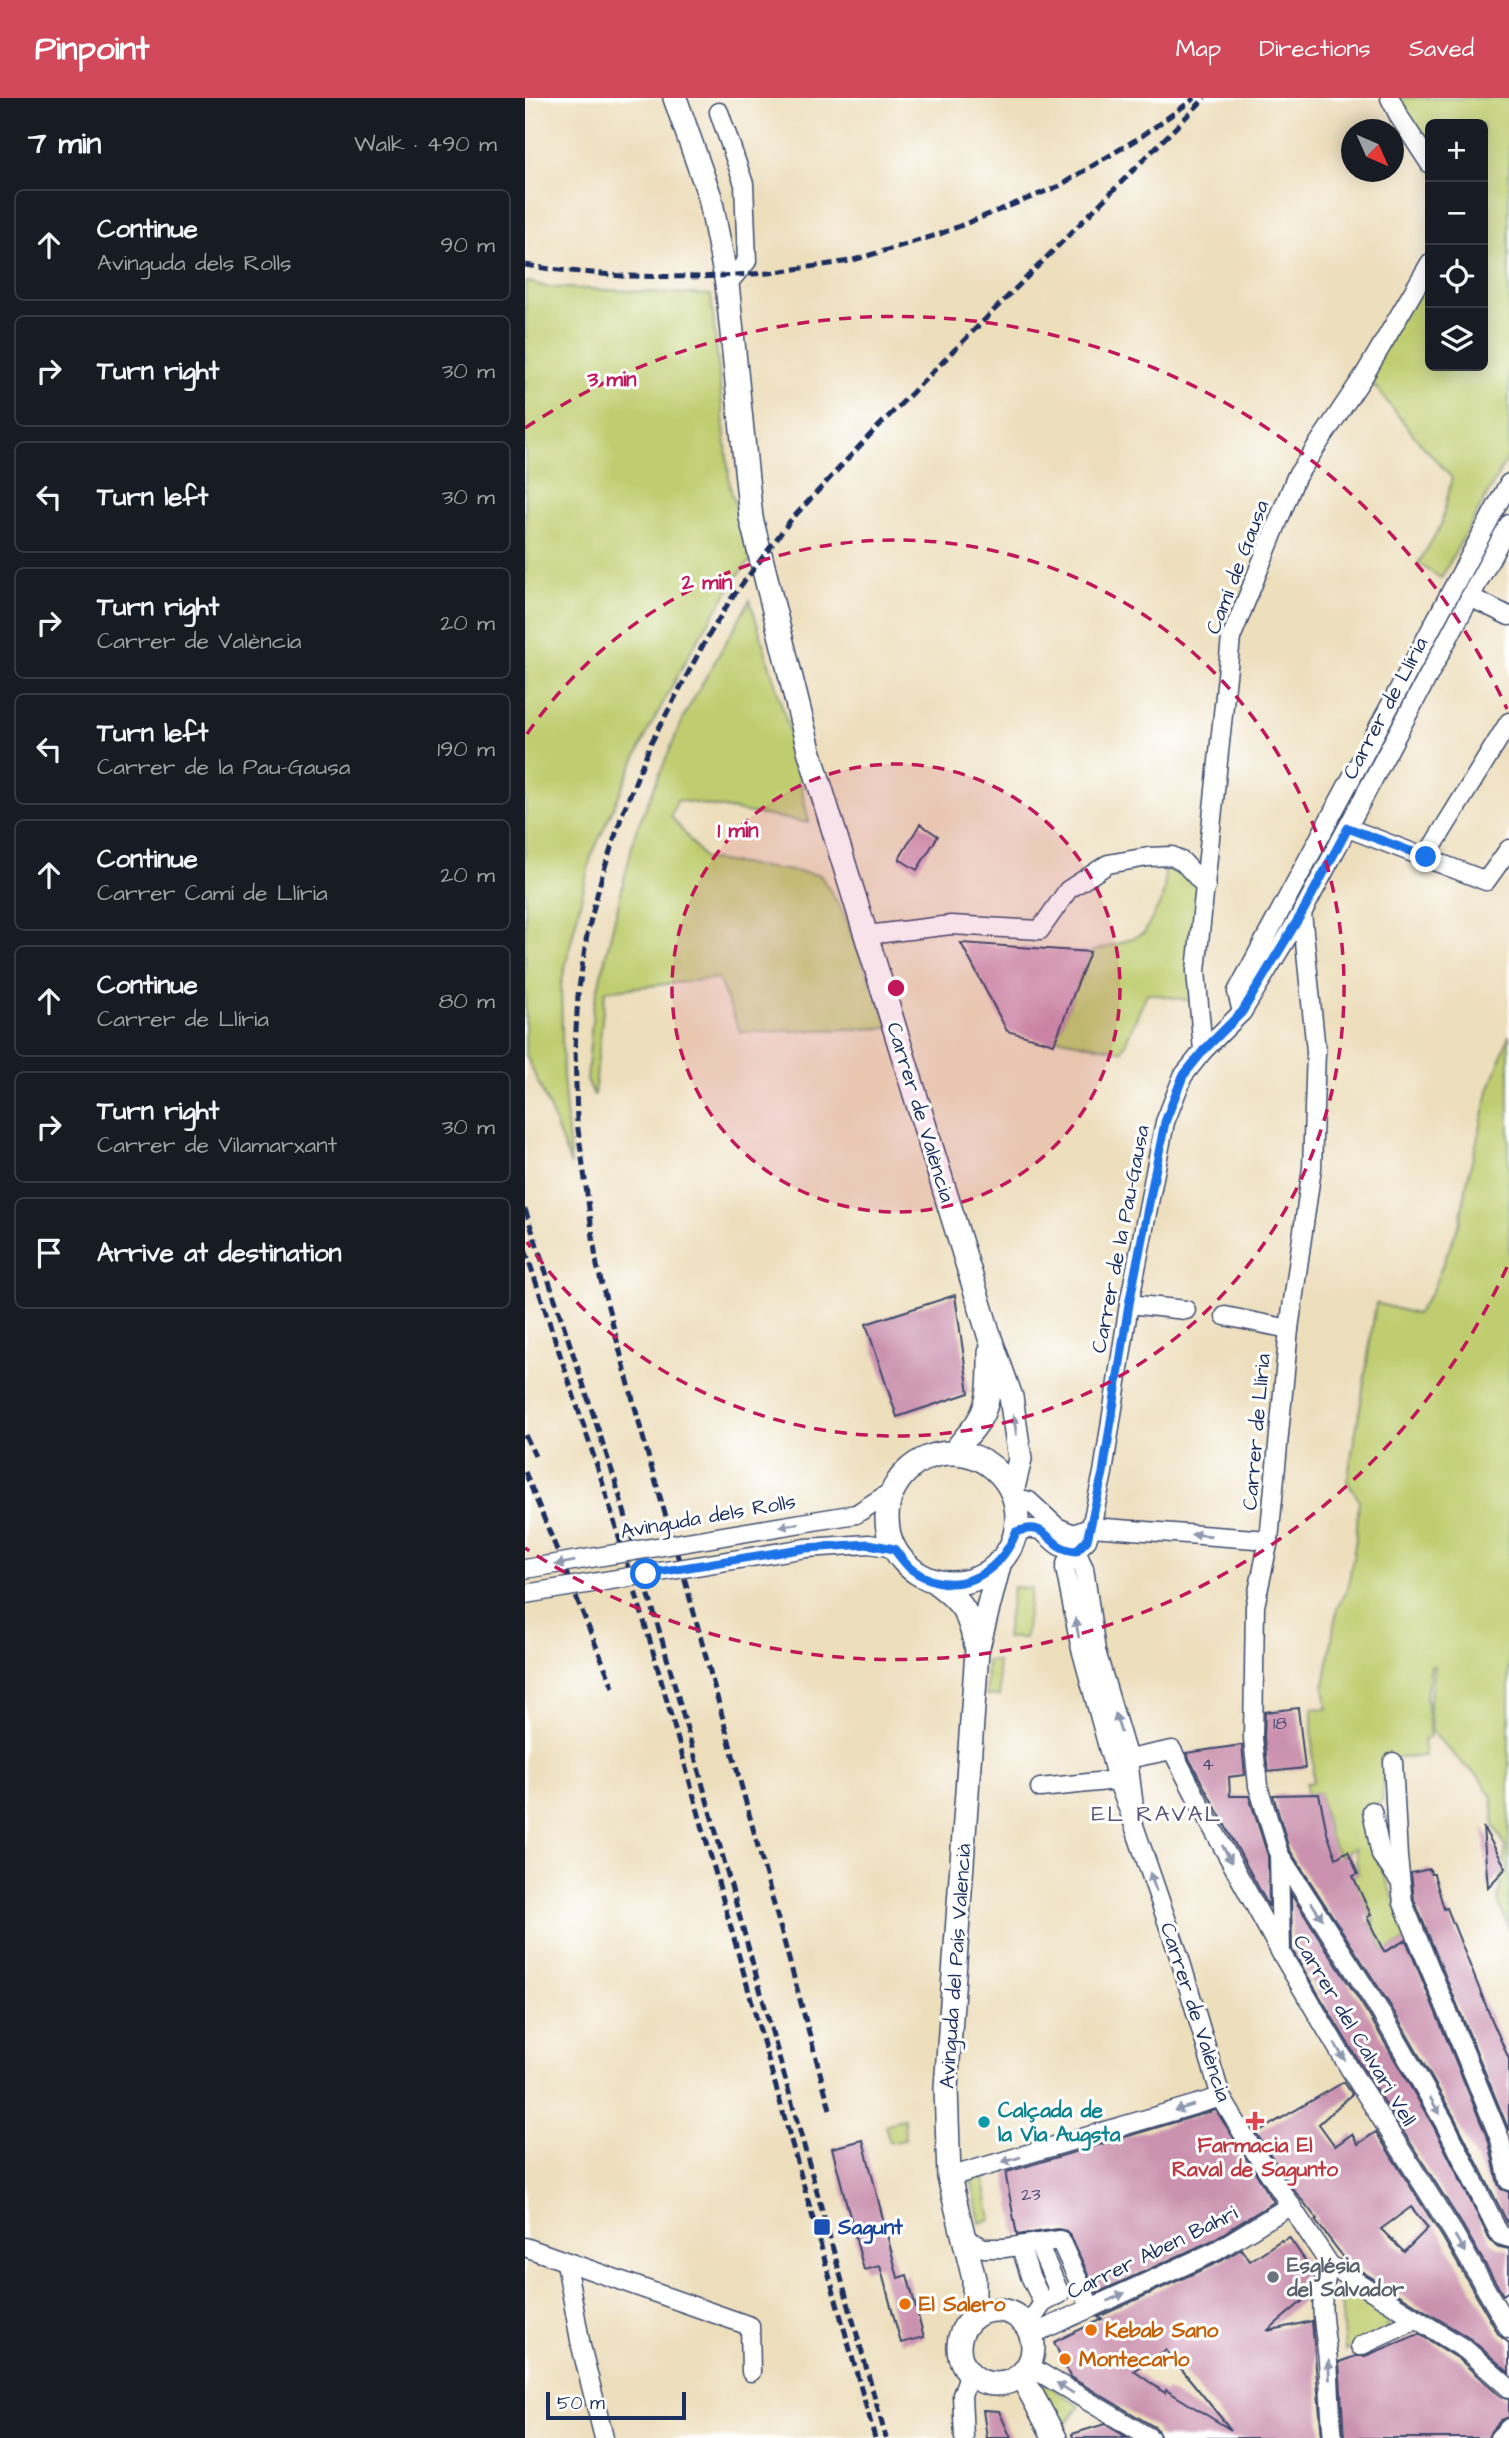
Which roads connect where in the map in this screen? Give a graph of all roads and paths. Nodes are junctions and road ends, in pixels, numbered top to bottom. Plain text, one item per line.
1 (675, 98) edge
2 (1390, 98) edge
3 (719, 112) dead end
4 (1425, 156) edge
5 (1425, 272) edge
6 (727, 284) junction
7 (1509, 483) edge
8 (1509, 524) edge
9 (1469, 597) junction
10 (1509, 616) edge
11 (1509, 722) edge
12 (1348, 828) junction
13 (1509, 849) edge
14 (1426, 857) junction
15 (1206, 887) junction
16 (1302, 913) junction
17 (867, 935) junction
18 (1242, 1012) junction
19 (1203, 1051) junction
20 (1129, 1304) junction
21 (1187, 1310) dead end
22 (1225, 1316) dead end
23 (1289, 1329) junction
24 (990, 1338) junction
25 (955, 1452) junction
26 (892, 1492) junction
27 (1014, 1495) junction
28 (1091, 1527) junction
29 (1016, 1532) junction
30 (1269, 1540) junction
31 (894, 1549) junction
32 (1074, 1557) junction
33 (1000, 1561) junction
34 (525, 1569) edge
35 (934, 1581) junction
36 (525, 1594) edge
37 (977, 1651) junction
38 (1128, 1759) junction
39 (1393, 1762) dead end
40 (1117, 1780) junction
41 (1040, 1787) dead end
42 (1129, 1811) junction
43 (1372, 1811) dead end
44 (1279, 1854) junction
45 (1401, 1882) junction
46 (1281, 1953) junction
47 (1221, 2097) junction
48 (949, 2178) junction
49 (1509, 2181) edge
50 (1291, 2205) junction
51 (1504, 2237) edge
52 (964, 2238) junction
53 (1030, 2245) junction
54 (525, 2247) edge
55 (566, 2263) junction
56 (1330, 2265) junction
57 (974, 2279) junction
58 (1091, 2308) junction
59 (1000, 2309) junction
60 (1505, 2310) edge
61 (974, 2317) junction
62 (1416, 2320) junction
63 (1509, 2329) edge
64 (1029, 2332) junction
65 (1360, 2346) dead end
66 (751, 2372) dead end
67 (1019, 2374) junction
68 (969, 2375) junction
69 (1509, 2388) edge
70 (1509, 2428) edge
71 (604, 2438) edge
72 (964, 2438) edge
73 (1038, 2438) edge
74 (1055, 2438) edge
75 (1150, 2438) edge
76 (1332, 2438) edge
77 (1499, 2438) edge

1 - 6 main road, Carrer de València
2 - 4 street
3 - 6 street
5 - 15 street, Camí de Gausa
6 - 17 main road, Carrer de València
7 - 18 street
8 - 9 street, Carrer de Llíria
9 - 10 street
9 - 12 street, Carrer de Llíria
11 - 14 street
12 - 14 street
12 - 16 street, Carrer de Llíria
13 - 14 street
15 - 17 street
15 - 19 street, Camí de Gausa
16 - 18 street, Carrer de Llíria
16 - 23 street, Carrer de Llíria
17 - 24 main road, Carrer de València
18 - 19 street, Carrer de la Pau-Gausa
19 - 20 street, Carrer de la Pau-Gausa
20 - 21 street
20 - 28 street, Carrer de la Pau-Gausa
22 - 23 street
23 - 30 street, Carrer de Llíria
24 - 25 main road, Carrer de València
27 -> 24 main road, Carrer de València
25 - 26 main road
25 - 27 main road
26 - 31 main road
26 -> 34 street, Avinguda dels Rolls, bridge
27 - 28 street
27 - 29 main road
30 -> 28 street
28 - 32 street
29 - 32 street
29 - 33 main road
30 - 44 street, Carrer de Llíria
31 - 35 main road
31 - 36 street, bridge
38 -> 32 street, Carrer de València
40 -> 32 street, Carrer de València
33 - 35 main road
33 - 37 main road, Avinguda del País Valencià
35 - 37 main road, Avinguda del País Valencià
37 - 48 main road, Avinguda del País Valencià
38 - 42 street, Carrer de València
38 -> 46 street, Carrer del Calvari Vell
39 - 45 street
40 - 41 street
40 - 42 street, Carrer de València
47 -> 42 street, Carrer de València
43 - 45 street
44 - 46 street, Carrer de Llíria
44 -> 51 street
45 - 49 street
46 -> 60 street, Carrer del Calvari Vell
47 -> 48 street
47 - 50 street, Carrer de València
48 - 52 main road, Avinguda del País Valencià
50 - 56 street, Carrer de València
58 -> 50 street, Carrer Aben Bahri
52 - 53 street
52 - 57 main road, Avinguda del País Valencià
53 - 58 street
53 - 64 street
54 - 55 street
55 - 66 street
55 - 71 street
56 - 62 street
76 -> 56 street
57 - 59 main road, Avinguda del País Valencià
57 - 61 main road, Avinguda del País Valencià
58 - 64 street, Carrer Aben Bahri
59 - 61 main road
59 - 64 main road
60 - 63 street, Carrer del Calvari Vell
61 - 68 main road
62 - 65 street
62 - 69 street
64 - 67 main road
67 - 68 main road
67 - 73 main road
67 - 74 main road
75 -> 67 street
68 - 72 street
70 - 77 street

